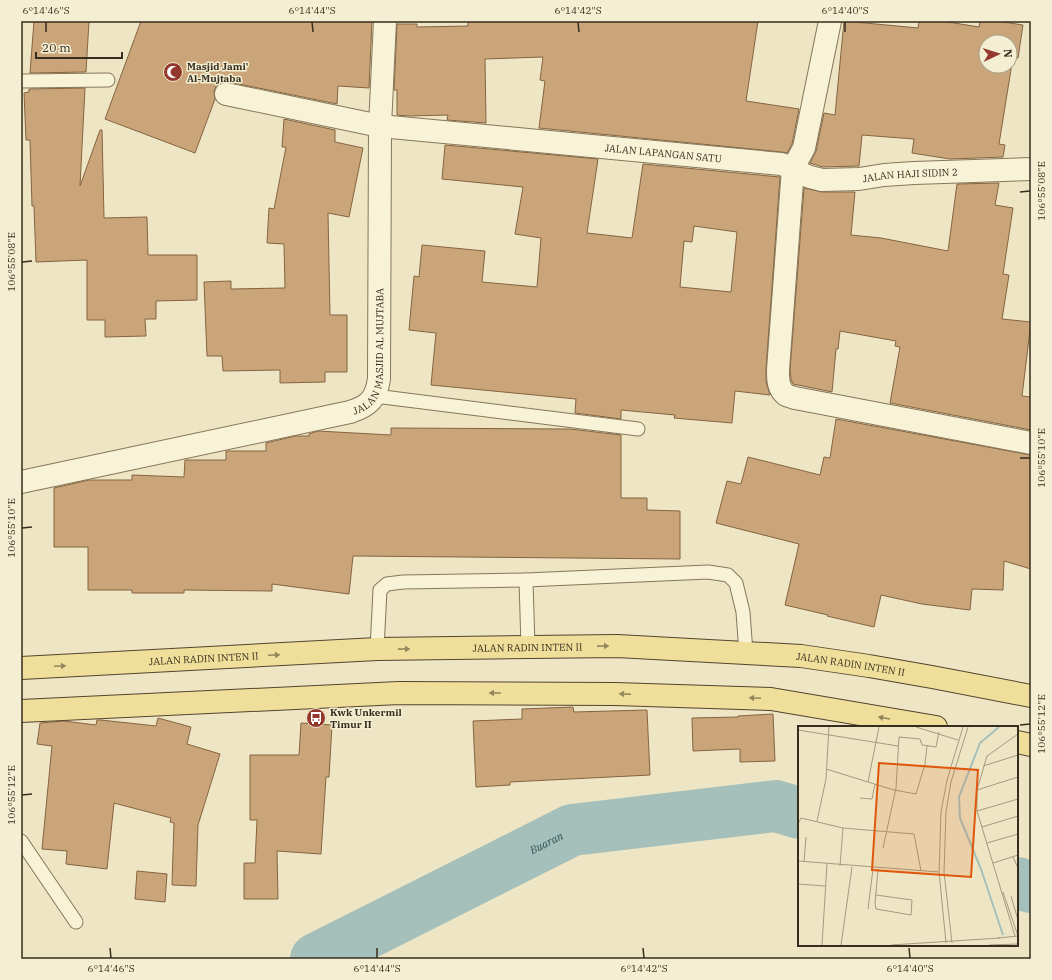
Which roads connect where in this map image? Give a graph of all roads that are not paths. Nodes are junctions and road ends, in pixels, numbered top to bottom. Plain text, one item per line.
1 (385, 21) edge
2 (830, 21) edge
3 (108, 80) dead end
4 (21, 81) edge
5 (226, 94) dead end
6 (380, 126) junction
7 (793, 168) junction
8 (1031, 170) edge
9 (375, 396) junction
10 (638, 429) dead end
11 (1031, 443) edge
12 (21, 482) edge
13 (526, 580) junction
14 (528, 647) junction
15 (377, 649) junction
16 (746, 653) junction
17 (21, 668) edge
18 (1031, 696) edge
19 (21, 712) edge
20 (930, 726) edge
21 (1018, 742) edge
22 (1031, 745) edge
23 (21, 841) edge
24 (76, 922) dead end

1 - 6 street, JALAN MASJID AL MUJTABA
2 - 7 street
3 - 4 lane
5 - 6 street, JALAN LAPANGAN SATU
6 - 7 street, JALAN LAPANGAN SATU
6 - 9 street, JALAN MASJID AL MUJTABA
7 - 8 street, JALAN HAJI SIDIN 2
7 - 11 street
9 - 10 lane
9 - 12 street, JALAN MASJID AL MUJTABA
13 - 14 lane
13 - 15 lane
13 - 16 lane
15 -> 14 main road, JALAN RADIN INTEN II
14 -> 16 main road, JALAN RADIN INTEN II
17 -> 15 main road, JALAN RADIN INTEN II
16 - 18 main road, JALAN RADIN INTEN II
20 -> 19 main road
21 - 22 main road
23 - 24 lane

